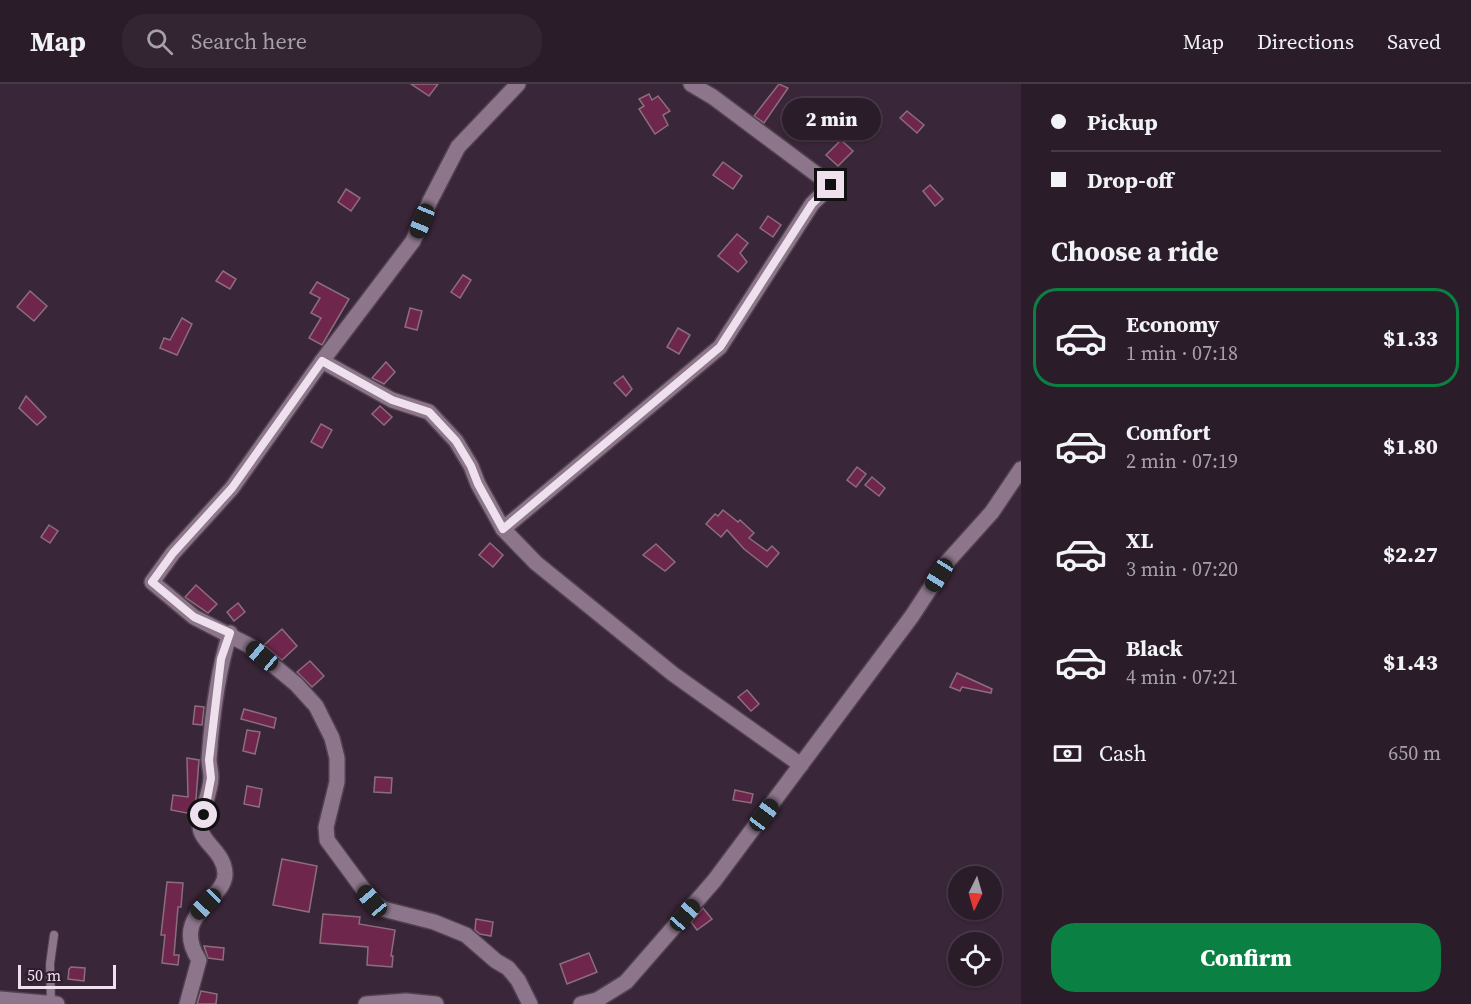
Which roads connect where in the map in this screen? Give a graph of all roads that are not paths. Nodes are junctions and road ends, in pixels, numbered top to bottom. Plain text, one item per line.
1 (518, 84) edge
2 (691, 84) edge
3 (322, 361) junction
4 (1021, 469) edge
5 (503, 529) junction
6 (230, 633) junction
7 (801, 765) junction
8 (54, 935) dead end
9 (0, 999) edge
10 (54, 1003) edge
11 (187, 1004) edge
12 (366, 1004) edge
13 (436, 1004) edge
14 (530, 1004) edge
15 (581, 1004) edge

1 - 3 street
2 - 5 street
3 - 5 street
3 - 6 street
4 - 7 street
5 - 7 street
6 - 11 street
6 - 14 street
7 - 15 street
8 - 10 lane
9 - 10 street
12 - 13 street

